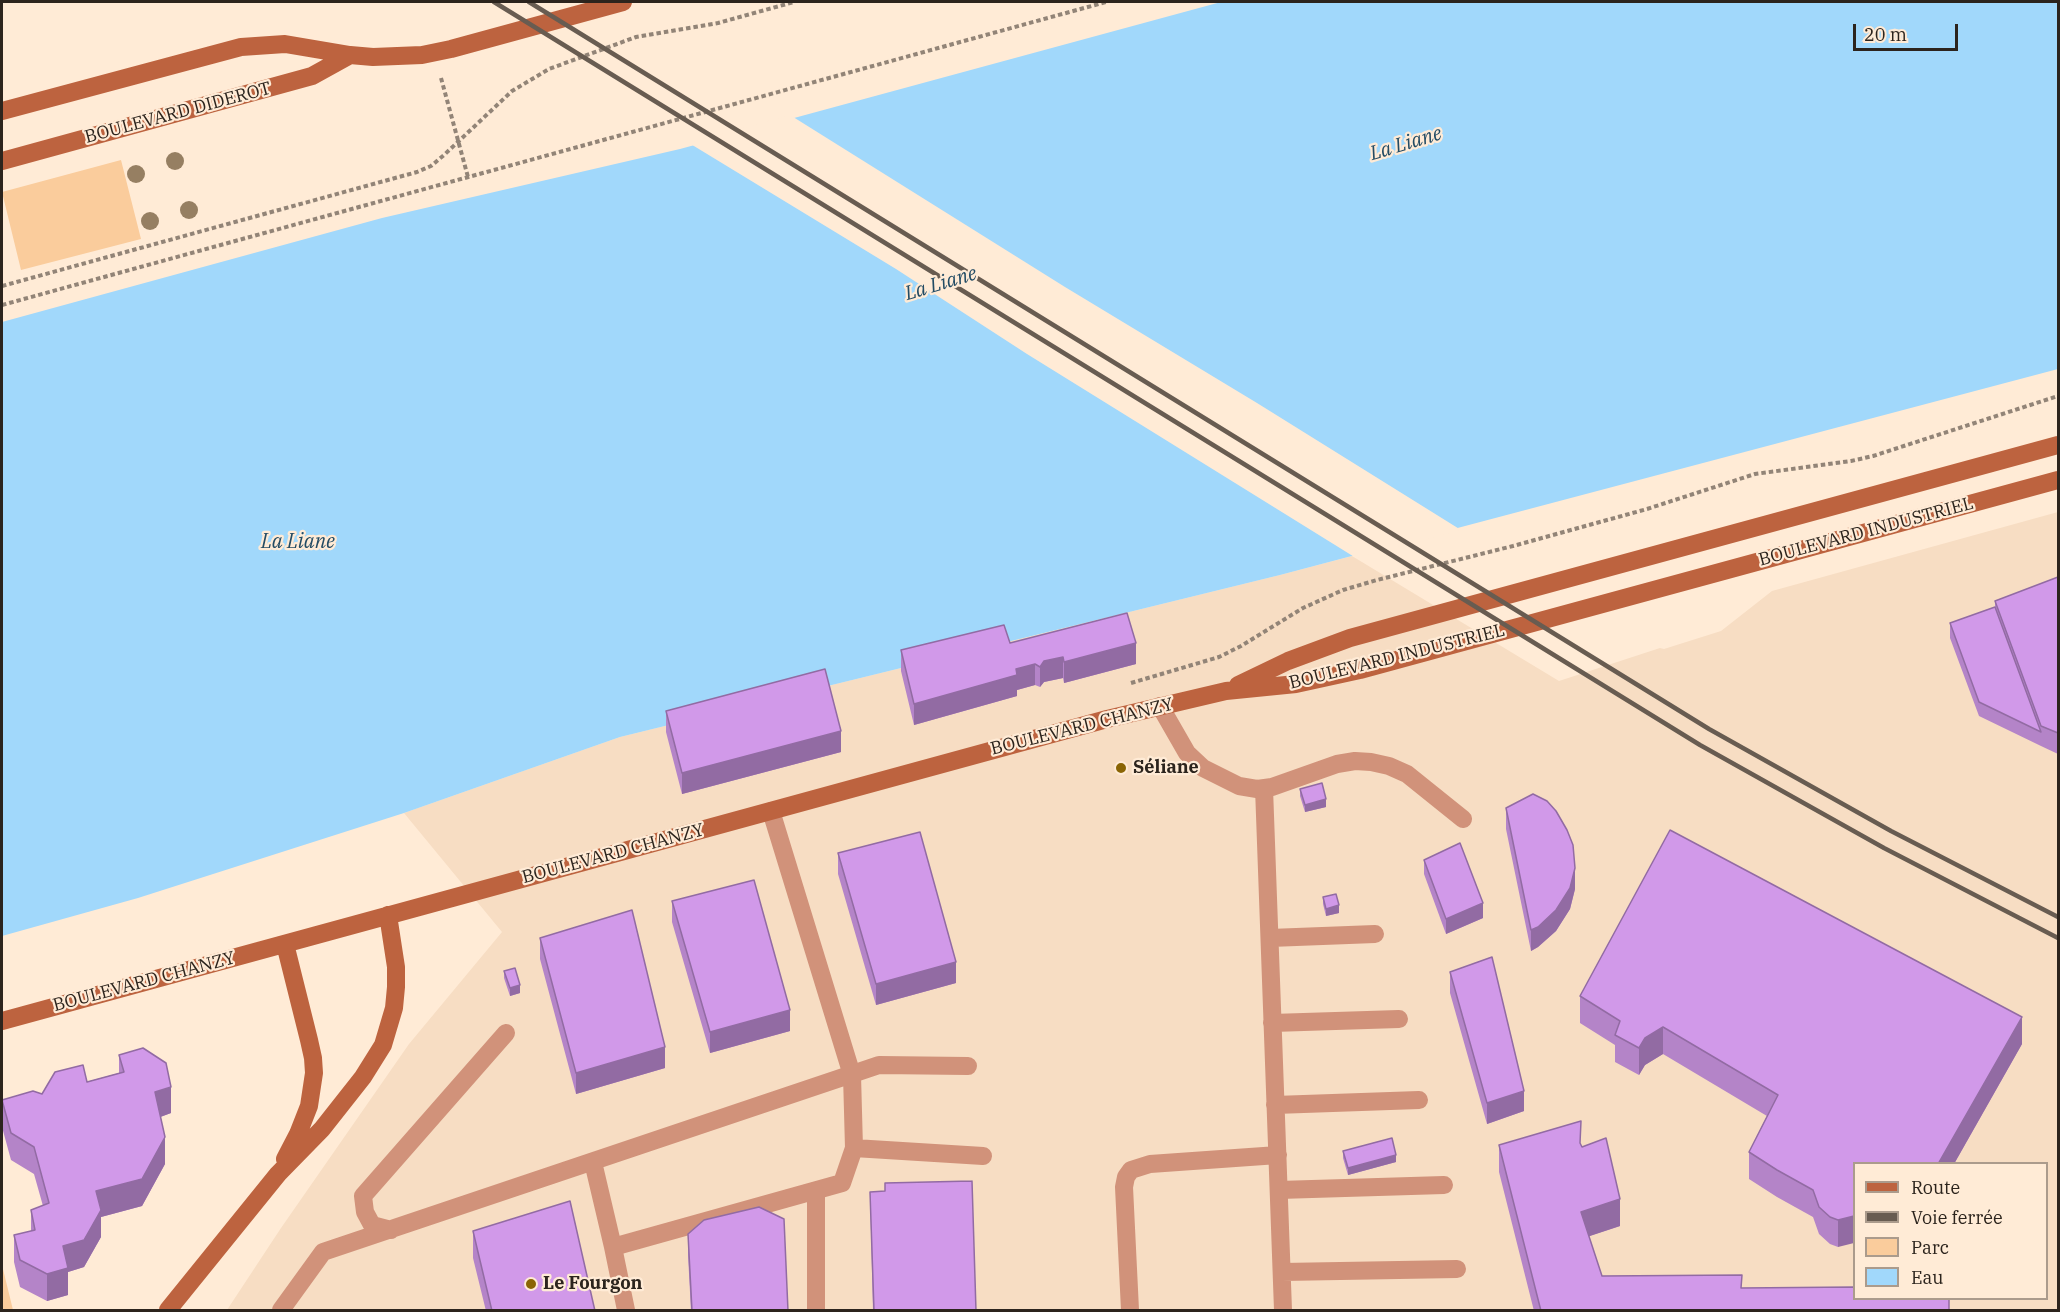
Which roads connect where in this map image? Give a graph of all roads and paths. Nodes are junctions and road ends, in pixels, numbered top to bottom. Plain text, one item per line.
1 (623, 2) edge
2 (794, 2) edge
3 (1106, 2) edge
4 (350, 55) junction
5 (439, 72) dead end
6 (2, 111) edge
7 (458, 143) junction
8 (2, 161) edge
9 (468, 177) junction
10 (2, 286) edge
11 (2, 305) edge
12 (2058, 396) edge
13 (2058, 445) edge
14 (2058, 480) edge
15 (1219, 657) dead end
16 (1226, 691) junction
17 (1160, 706) junction
18 (1264, 788) junction
19 (771, 811) junction
20 (1463, 819) dead end
21 (388, 915) junction
22 (1375, 934) dead end
23 (1270, 938) junction
24 (285, 944) junction
25 (1399, 1019) dead end
26 (2, 1021) edge
27 (1272, 1023) junction
28 (506, 1033) dead end
29 (968, 1066) dead end
30 (852, 1075) junction
31 (1419, 1100) dead end
32 (1275, 1105) junction
33 (854, 1148) junction
34 (983, 1155) dead end
35 (1278, 1155) junction
36 (593, 1162) junction
37 (278, 1174) junction
38 (1444, 1185) dead end
39 (816, 1190) junction
40 (1279, 1190) junction
41 (391, 1230) junction
42 (613, 1247) junction
43 (1457, 1269) dead end
44 (1282, 1272) junction
45 (168, 1311) edge
46 (280, 1311) edge
47 (626, 1311) edge
48 (816, 1311) edge
49 (1130, 1311) edge
50 (1283, 1311) edge

1 - 4 street, BOULEVARD DIDEROT
2 - 7 path
3 - 9 path
4 - 6 street, BOULEVARD DIDEROT
4 - 8 street, BOULEVARD DIDEROT
5 - 7 path
7 - 9 path
7 - 10 path
9 - 11 path
12 - 15 path
13 - 16 street, BOULEVARD INDUSTRIEL
14 - 16 street, BOULEVARD INDUSTRIEL
16 - 17 street, BOULEVARD CHANZY
17 - 18 lane
17 - 19 street, BOULEVARD CHANZY
18 - 20 lane
18 - 23 lane
19 - 21 street, BOULEVARD CHANZY
19 - 30 lane
21 - 24 street, BOULEVARD CHANZY
21 - 37 street
22 - 23 lane
23 - 27 lane
24 - 26 street, BOULEVARD CHANZY
24 - 37 street
25 - 27 lane
27 - 32 lane
28 - 41 lane
29 - 30 lane
30 - 33 lane
30 - 36 lane
31 - 32 lane
32 - 35 lane
33 - 34 lane
33 - 39 lane
35 - 40 lane
35 - 49 lane
36 - 41 lane
36 - 42 lane
37 - 45 street
38 - 40 lane
39 - 42 lane
39 - 48 lane
40 - 44 lane
41 - 46 lane
42 - 47 lane
43 - 44 lane
44 - 50 lane

